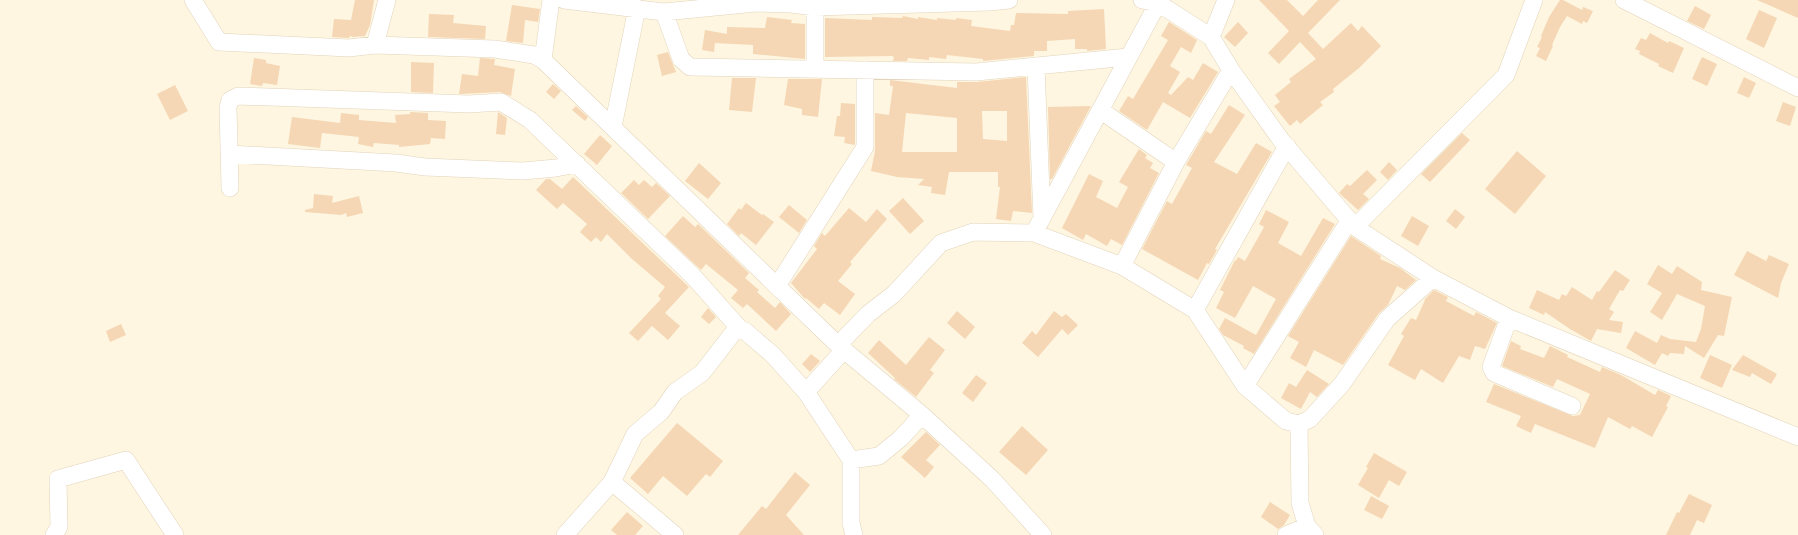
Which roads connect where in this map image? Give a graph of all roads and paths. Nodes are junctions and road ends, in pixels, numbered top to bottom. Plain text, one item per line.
1 (193, 0) edge
2 (387, 0) edge
3 (551, 0) edge
4 (564, 0) edge
5 (1009, 0) edge
6 (1226, 0) edge
7 (1534, 0) edge
8 (1624, 0) edge
9 (756, 2) edge
10 (1150, 2) edge
11 (815, 7) junction
12 (637, 8) junction
13 (664, 12) junction
14 (1211, 37) junction
15 (376, 45) junction
16 (1128, 57) junction
17 (543, 60) junction
18 (1036, 66) junction
19 (815, 69) junction
20 (865, 70) junction
21 (1231, 70) junction
22 (1798, 88) edge
23 (1100, 110) junction
24 (613, 127) junction
25 (1287, 146) junction
26 (229, 154) junction
27 (1176, 162) junction
28 (577, 164) junction
29 (230, 188) dead end
30 (1042, 218) junction
31 (1352, 224) junction
32 (1034, 233) junction
33 (1122, 266) junction
34 (1433, 278) junction
35 (777, 286) junction
36 (1195, 310) junction
37 (1509, 318) junction
38 (740, 329) junction
39 (841, 348) junction
40 (1245, 386) junction
41 (806, 392) junction
42 (1572, 406) dead end
43 (922, 414) junction
44 (1299, 424) junction
45 (1798, 437) edge
46 (851, 460) junction
47 (612, 482) junction
48 (1311, 530) edge
49 (54, 535) edge
50 (174, 535) edge
51 (565, 535) edge
52 (675, 535) edge
53 (854, 535) edge
54 (1043, 535) edge
55 (1286, 535) edge

1 - 15 street
2 - 15 street
3 - 17 street
4 - 12 street
5 - 11 street
6 - 14 street
7 - 31 street
8 - 22 street
9 - 11 street
9 - 13 street
10 - 14 street
10 - 16 street
11 - 19 street
12 - 13 street
12 - 24 street
13 - 19 street
14 - 21 street
15 - 17 street
16 - 18 street
16 - 23 street
17 - 24 street
18 - 20 street
18 - 30 street
19 - 20 street
20 - 35 street
21 - 25 street
21 - 27 street
23 - 27 street
23 - 30 street
24 - 35 street
25 - 31 street
25 - 36 street
26 - 28 street
26 - 28 street
26 - 29 street
27 - 33 street
28 - 38 street
30 - 32 street
31 - 34 street
31 - 40 street
32 - 33 street
32 - 39 street
33 - 36 street
34 - 37 street
34 - 44 street
35 - 39 street
36 - 40 street
37 - 42 street
37 - 45 street
38 - 41 street
38 - 47 street
39 - 41 street
39 - 43 street
40 - 44 street
41 - 46 street
43 - 46 street
43 - 54 street
44 - 48 street
46 - 53 street
47 - 51 street
47 - 52 street
48 - 55 street
49 - 50 street

